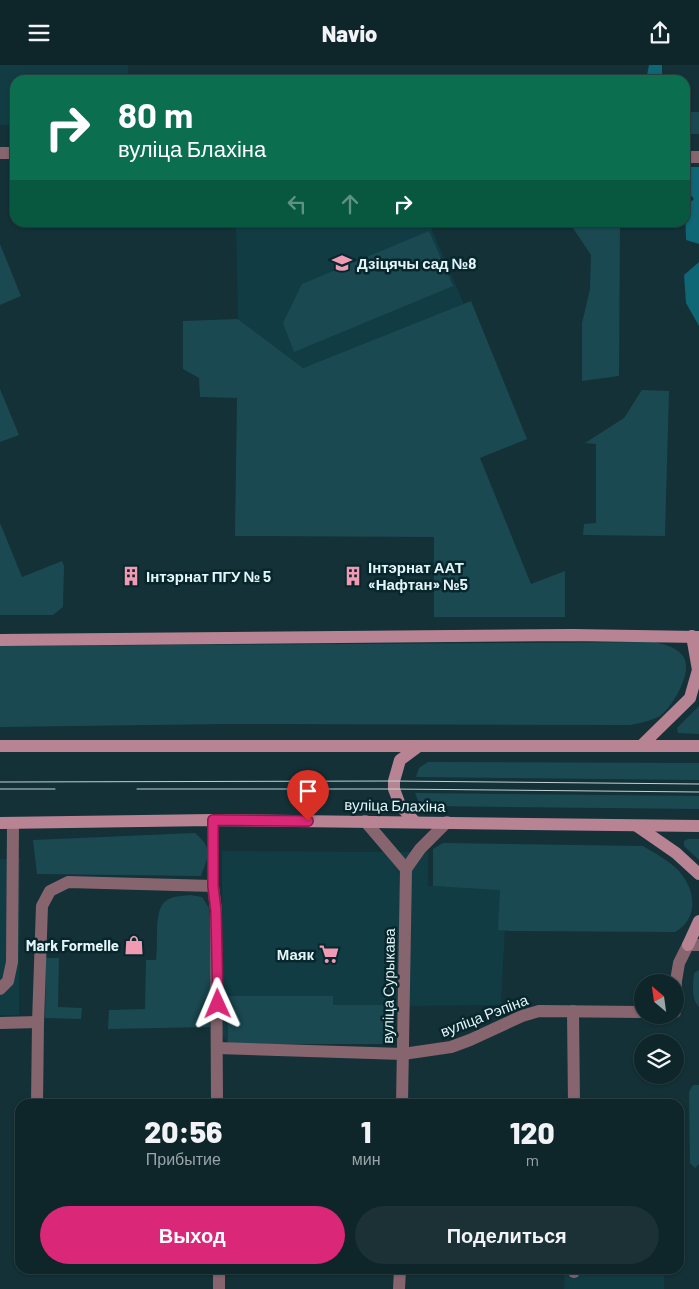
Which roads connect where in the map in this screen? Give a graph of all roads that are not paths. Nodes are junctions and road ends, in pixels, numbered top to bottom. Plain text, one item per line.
1 (696, 636) edge
2 (0, 640) edge
3 (0, 746) edge
4 (419, 746) junction
5 (641, 746) junction
6 (699, 746) edge
7 (213, 820) junction
8 (366, 821) junction
9 (414, 821) junction
10 (6, 823) edge
11 (447, 823) junction
12 (637, 826) junction
13 (699, 826) edge
14 (406, 869) junction
15 (699, 875) edge
16 (213, 886) junction
17 (699, 921) edge
18 (693, 945) edge
19 (677, 974) edge
20 (0, 989) edge
21 (573, 1011) junction
22 (634, 1011) edge
23 (38, 1022) junction
24 (0, 1023) edge
25 (217, 1048) junction
26 (403, 1054) junction
27 (37, 1099) edge
28 (218, 1099) edge
29 (402, 1099) edge
30 (574, 1099) edge
31 (219, 1274) edge
32 (400, 1274) edge
33 (219, 1289) edge
34 (399, 1289) edge

1 - 2 main road
1 - 5 main road
3 - 4 main road
4 - 5 main road
4 - 9 main road
5 - 6 main road
7 - 8 main road, вуліца Блахіна
7 - 10 main road, вуліца Блахіна
7 - 16 street
8 - 9 main road, вуліца Блахіна
8 - 14 street
9 - 11 main road, вуліца Блахіна
10 - 20 street
11 - 12 main road, вуліца Блахіна
11 - 14 street
12 - 13 main road, вуліца Блахіна
12 - 15 main road
14 - 26 street, вуліца Сурыкава
16 - 23 street
16 - 25 street
17 - 18 main road
18 - 19 street
21 - 22 street, вуліца Рэпіна
21 - 26 street, вуліца Рэпіна
21 - 30 street
23 - 24 street
23 - 27 street
25 - 26 street, вуліца Рэпіна
25 - 28 street
26 - 29 street, вуліца Сурыкава
31 - 33 street
32 - 34 street

